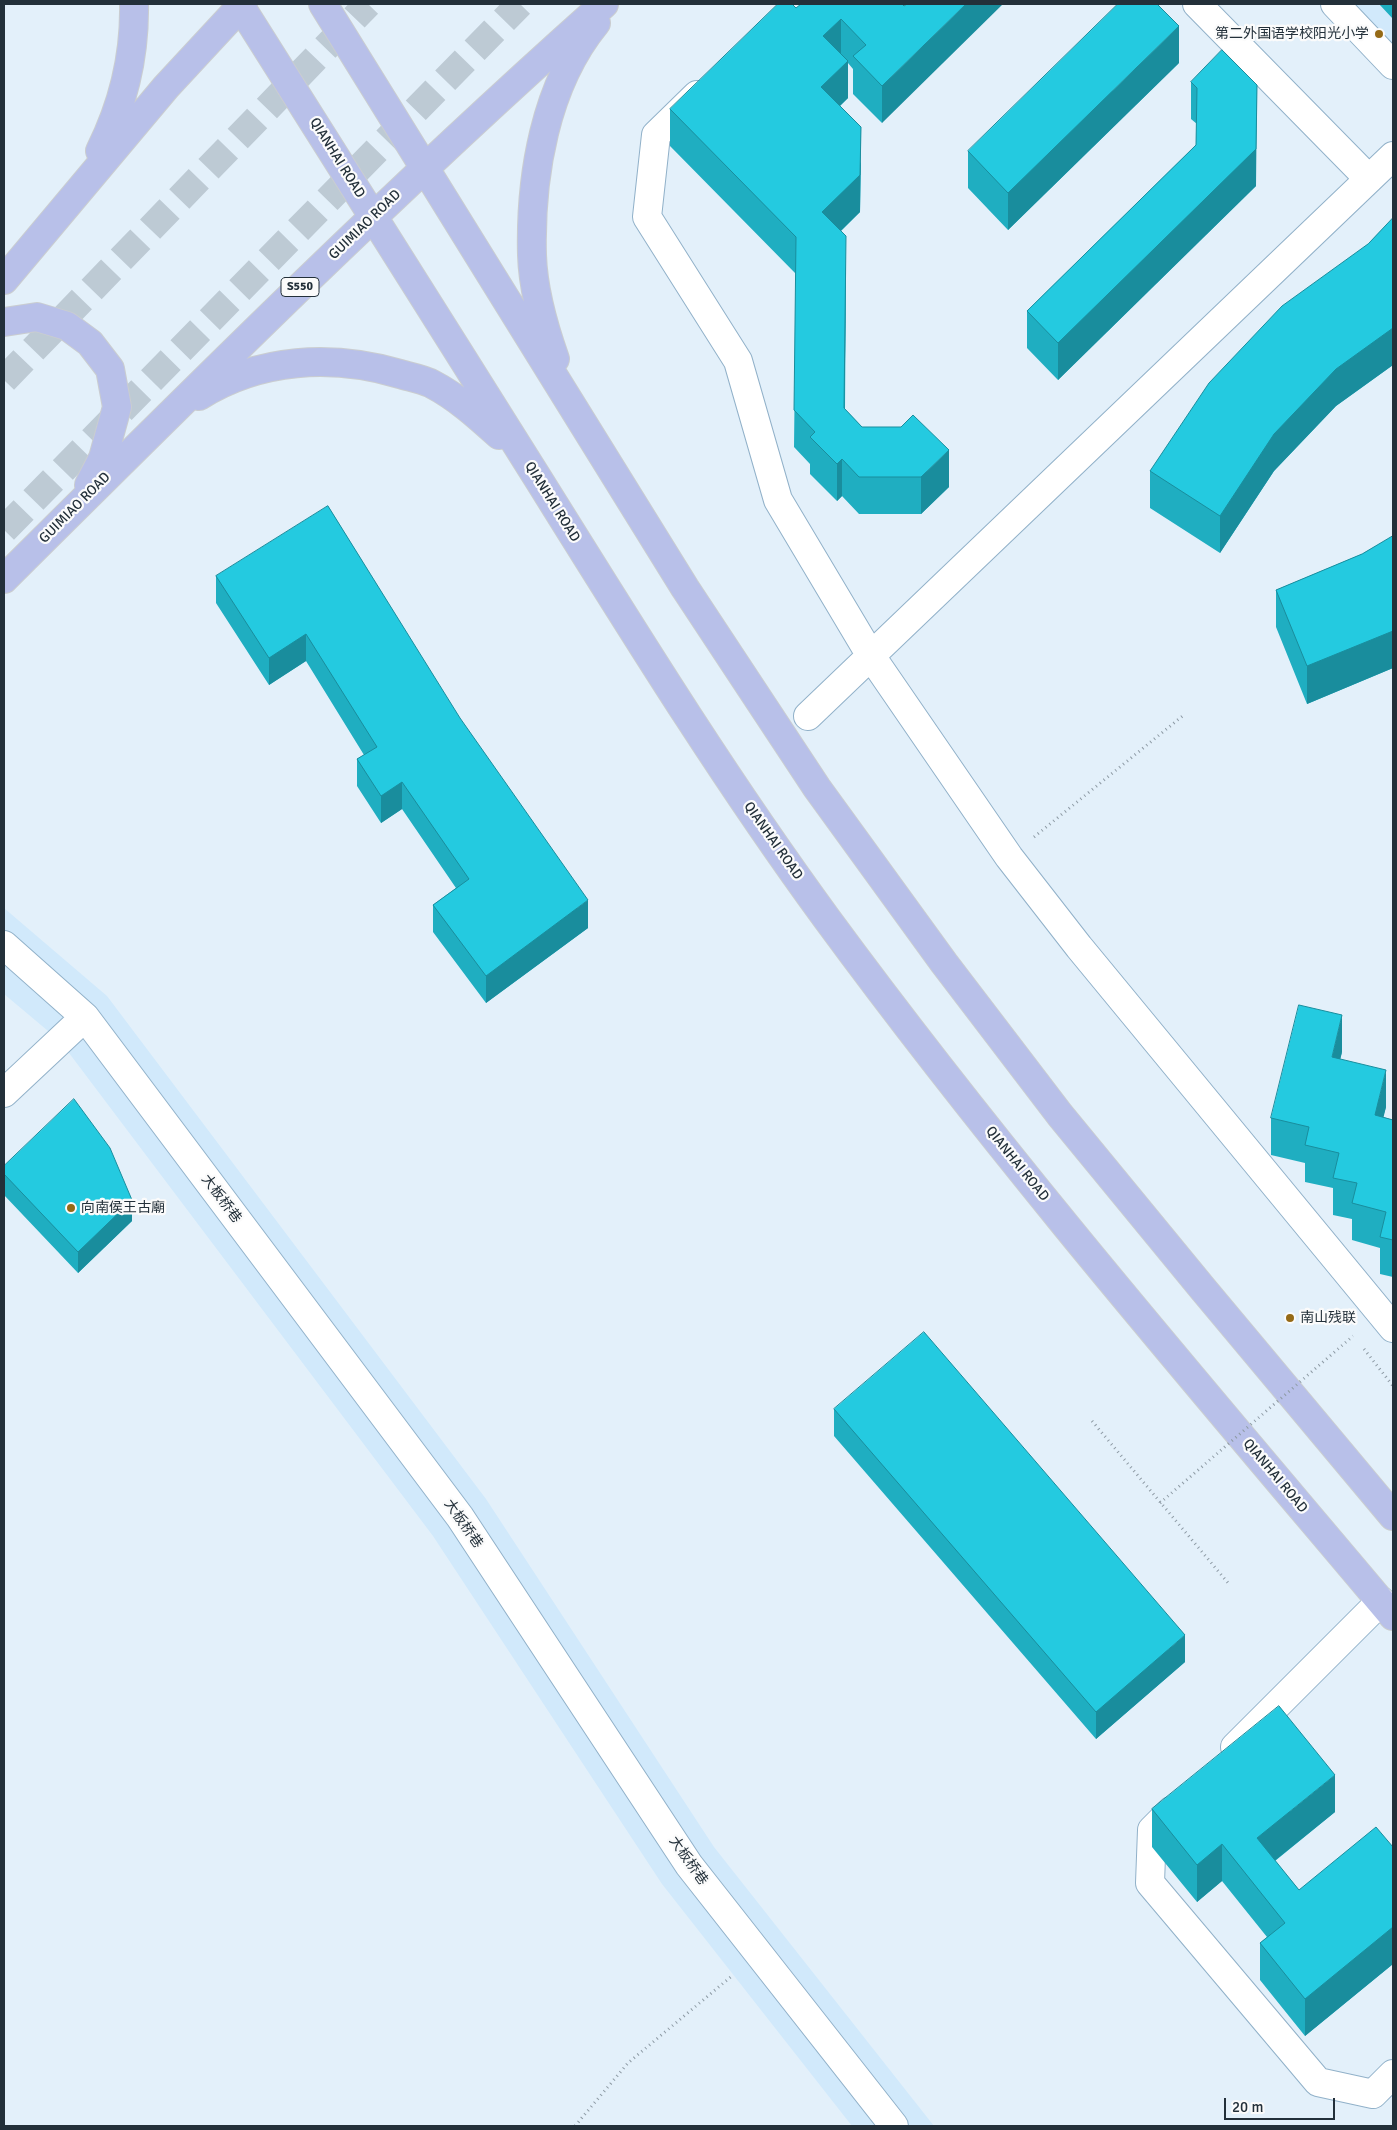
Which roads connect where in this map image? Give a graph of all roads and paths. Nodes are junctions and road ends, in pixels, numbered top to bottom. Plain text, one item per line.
1 (134, 4) edge
2 (323, 4) edge
3 (604, 4) edge
4 (612, 4) edge
5 (1197, 4) edge
6 (1334, 4) edge
7 (241, 5) edge
8 (1393, 65) edge
9 (712, 80) edge
10 (1393, 156) edge
11 (424, 168) junction
12 (1369, 179) junction
13 (85, 181) junction
14 (374, 217) junction
15 (4, 280) edge
16 (4, 322) edge
17 (570, 403) junction
18 (166, 417) junction
19 (527, 461) junction
20 (79, 504) junction
21 (4, 580) edge
22 (871, 656) junction
23 (1185, 714) dead end
24 (808, 716) dead end
25 (1010, 857) junction
26 (4, 944) edge
27 (85, 1018) junction
28 (4, 1093) edge
29 (1393, 1328) edge
30 (1393, 1386) edge
31 (1092, 1420) dead end
32 (1160, 1503) junction
33 (1393, 1516) edge
34 (1229, 1584) dead end
35 (1387, 1609) edge
36 (1215, 1768) edge
37 (1187, 1795) edge
38 (759, 1954) junction
39 (1393, 2074) edge
40 (575, 2126) edge
41 (894, 2126) edge

1 - 13 main road
2 - 11 main road
3 - 11 main road, GUIMIAO ROAD / S550
4 - 17 main road
5 - 12 street
6 - 8 street
7 - 13 main road
7 - 14 main road, QIANHAI ROAD
9 - 22 street
10 - 12 street
11 - 14 main road, GUIMIAO ROAD / S550
11 - 17 main road
12 - 22 street
13 - 15 main road
14 - 18 main road, GUIMIAO ROAD / S550
14 - 19 main road, QIANHAI ROAD
16 - 20 main road
17 - 33 main road
18 - 19 main road
18 - 20 main road, GUIMIAO ROAD / S550
19 - 35 main road, QIANHAI ROAD
20 - 21 main road, GUIMIAO ROAD / S550
22 - 24 street
22 - 25 street
23 - 25 path
25 - 29 street
26 - 27 street, 大板桥巷
27 - 28 street
27 - 38 street, 大板桥巷
30 - 32 path, bridge
31 - 32 path
32 - 34 path
35 - 36 street
37 - 39 street
38 - 40 path
38 - 41 street, 大板桥巷

